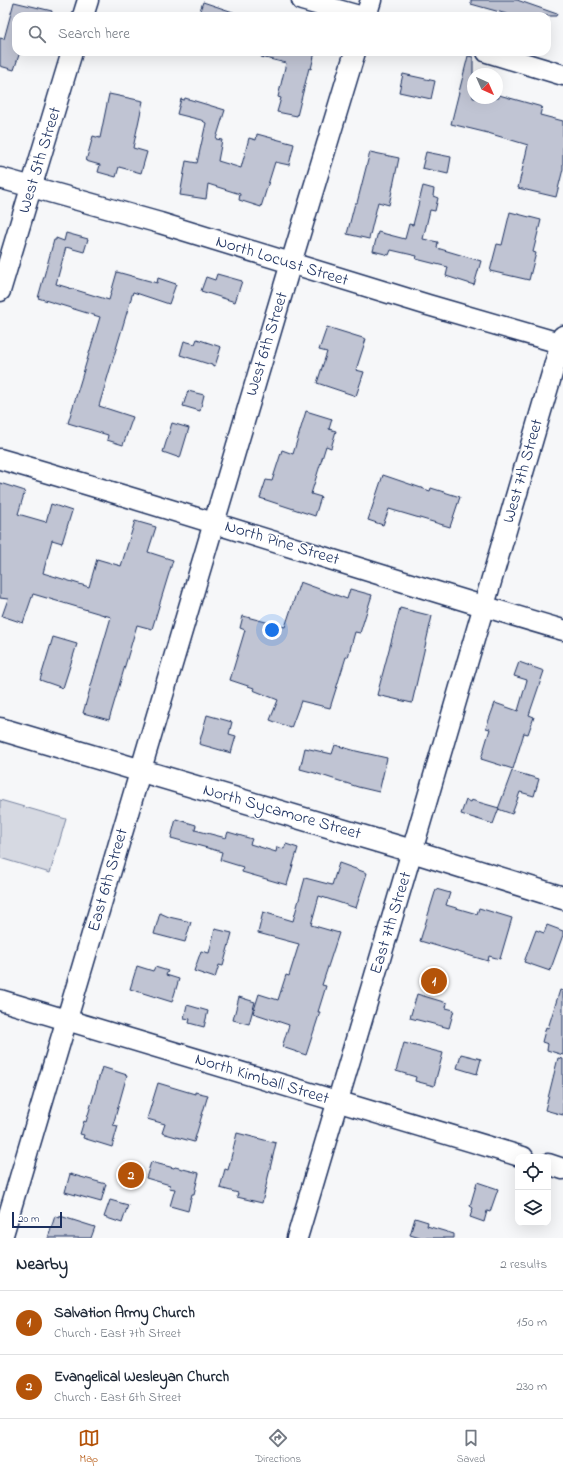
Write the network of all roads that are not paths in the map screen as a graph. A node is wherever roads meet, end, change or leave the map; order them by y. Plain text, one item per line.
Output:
1 (88, 0) edge
2 (302, 0) edge
3 (371, 0) edge
4 (84, 12) edge
5 (345, 12) edge
6 (367, 12) edge
7 (71, 56) edge
8 (354, 56) edge
9 (500, 56) edge
10 (563, 75) edge
11 (0, 178) edge
12 (32, 186) junction
13 (291, 263) junction
14 (0, 291) edge
15 (562, 341) edge
16 (0, 459) edge
17 (214, 522) junction
18 (484, 607) junction
19 (563, 630) edge
20 (0, 729) edge
21 (140, 770) junction
22 (412, 851) junction
23 (563, 898) edge
24 (0, 1000) edge
25 (66, 1020) junction
26 (337, 1101) junction
27 (515, 1155) edge
28 (551, 1165) edge
29 (563, 1169) edge
30 (2, 1238) edge
31 (296, 1238) edge

1 - 4 street
2 - 5 street
3 - 6 street
7 - 12 street, West 5th Street
8 - 13 street, West 6th Street
9 - 10 street
11 - 12 street, North Locust Street
12 - 13 street, North Locust Street
12 - 14 street, West 5th Street
13 - 15 street, North Locust Street
13 - 17 street, West 6th Street
15 - 18 street, West 7th Street
16 - 17 street, North Pine Street
17 - 18 street, North Pine Street
17 - 21 street, East 6th Street
18 - 19 street, North Pine Street
18 - 22 street, East 7th Street
20 - 21 main road, North Sycamore Street
21 - 22 main road, North Sycamore Street
21 - 25 street, East 6th Street
22 - 23 main road, North Sycamore Street
22 - 26 street, East 7th Street
24 - 25 street, North Kimball Street
25 - 26 street, North Kimball Street
25 - 30 street, East 6th Street
26 - 27 street, North Kimball Street
26 - 31 street, East 7th Street
28 - 29 street

